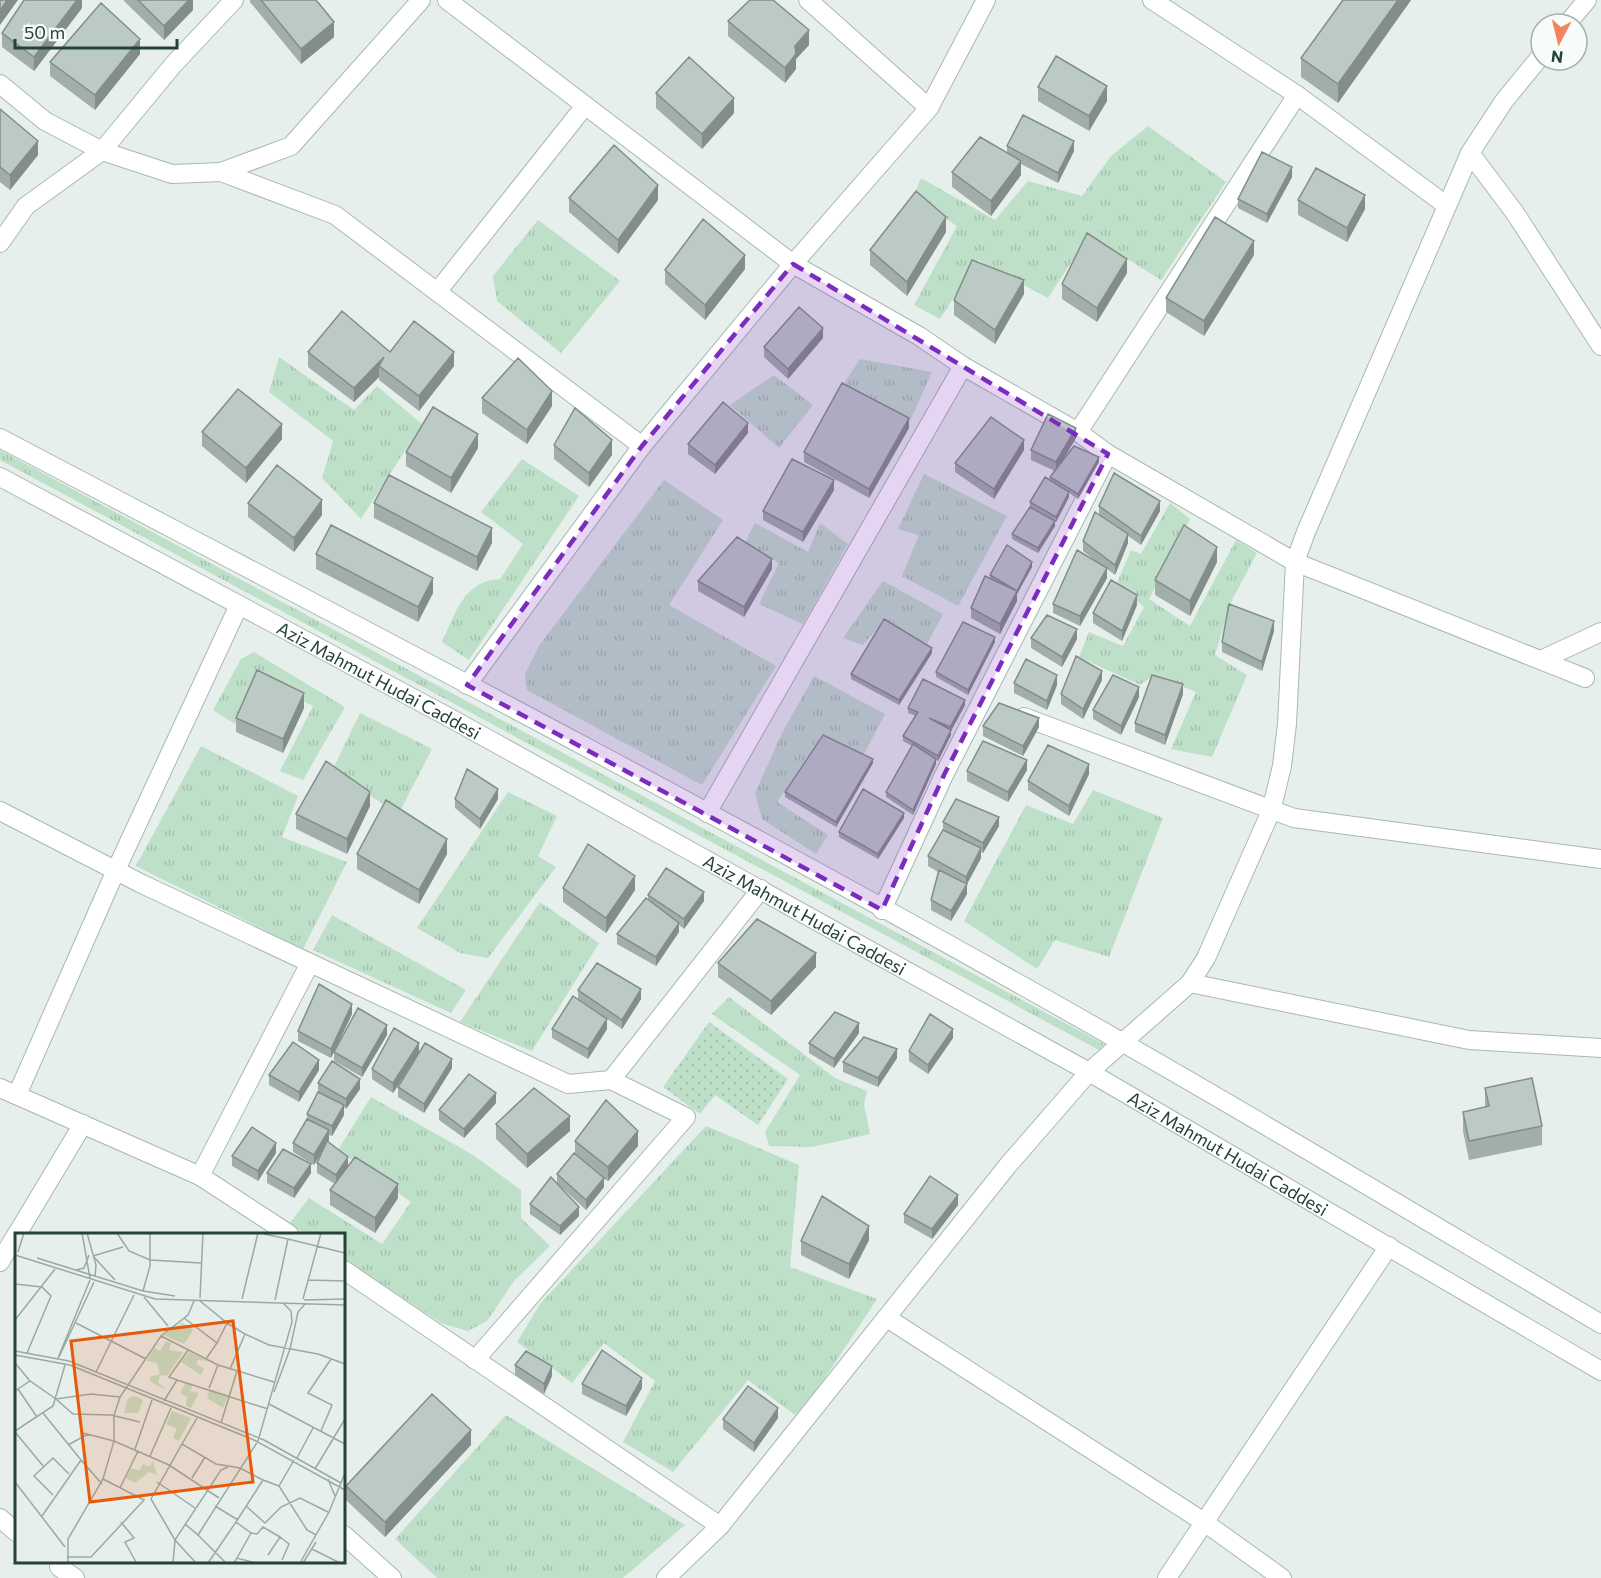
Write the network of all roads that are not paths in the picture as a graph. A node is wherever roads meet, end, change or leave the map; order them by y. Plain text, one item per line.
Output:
1 (234, 0) edge
2 (421, 0) edge
3 (447, 0) edge
4 (808, 0) edge
5 (986, 0) edge
6 (1152, 0) edge
7 (1587, 0) edge
8 (1577, 12) edge
9 (1529, 71) edge
10 (0, 84) edge
11 (1297, 95) junction
12 (584, 107) junction
13 (929, 108) junction
14 (102, 151) junction
15 (1470, 153) junction
16 (221, 172) junction
17 (1446, 205) junction
18 (0, 243) edge
19 (793, 264) junction
20 (437, 292) junction
21 (1601, 346) edge
22 (963, 366) junction
23 (1078, 432) junction
24 (0, 438) edge
25 (642, 446) junction
26 (1107, 454) junction
27 (0, 477) edge
28 (1296, 561) junction
29 (239, 605) junction
30 (1601, 632) edge
31 (1541, 660) junction
32 (1585, 678) dead end
33 (467, 685) junction
34 (1024, 717) edge
35 (0, 811) edge
36 (1271, 811) junction
37 (707, 813) junction
38 (1601, 859) edge
39 (116, 870) junction
40 (761, 889) junction
41 (882, 910) junction
42 (310, 963) junction
43 (1191, 983) junction
44 (1123, 1042) junction
45 (1601, 1048) edge
46 (1089, 1072) junction
47 (611, 1080) junction
48 (8, 1092) edge
49 (83, 1124) junction
50 (200, 1176) junction
51 (18, 1233) edge
52 (287, 1233) edge
53 (15, 1238) edge
54 (1389, 1246) junction
55 (0, 1262) edge
56 (345, 1271) edge
57 (887, 1318) junction
58 (1601, 1324) edge
59 (475, 1360) junction
60 (1601, 1371) edge
61 (0, 1518) edge
62 (1204, 1522) junction
63 (720, 1526) junction
64 (15, 1531) edge
65 (345, 1536) edge
66 (58, 1563) edge
67 (75, 1578) edge
68 (392, 1578) edge
69 (666, 1578) edge
70 (1167, 1578) edge
71 (1282, 1578) edge

1 - 14 street
2 - 16 street
3 - 12 street
4 - 13 street
5 - 13 street
6 - 11 street
7 - 8 street
9 - 15 street
10 - 14 street
11 - 17 street
11 - 23 street
12 - 19 street
12 - 20 street
13 - 19 street
14 - 16 street
14 - 18 street
15 - 17 street
15 - 21 street
16 - 20 street
17 - 28 street
19 - 22 street
19 - 25 street
20 - 25 street
22 - 23 street
22 - 37 street
23 - 26 street
24 - 33 street, Aziz Mahmut Hudai Caddesi
25 - 33 street
26 - 28 street
26 - 41 street
27 - 29 street, Aziz Mahmut Hudai Caddesi
28 - 31 street
28 - 36 street
29 - 39 street
29 - 40 street, Aziz Mahmut Hudai Caddesi
30 - 31 street
31 - 32 street
33 - 37 street, Aziz Mahmut Hudai Caddesi
34 - 36 street
35 - 39 street
36 - 38 street
36 - 43 street
37 - 41 street, Aziz Mahmut Hudai Caddesi
39 - 42 street
39 - 48 street
40 - 46 street, Aziz Mahmut Hudai Caddesi
40 - 47 street
41 - 44 street, Aziz Mahmut Hudai Caddesi
42 - 47 street
42 - 50 street
43 - 44 street
43 - 45 street
44 - 46 street
44 - 58 street, Aziz Mahmut Hudai Caddesi
46 - 54 street, Aziz Mahmut Hudai Caddesi
46 - 57 street
47 - 59 street
48 - 49 street
49 - 50 street
49 - 51 street
50 - 52 street
53 - 55 street
54 - 60 street, Aziz Mahmut Hudai Caddesi
54 - 62 street
56 - 59 street
57 - 62 street
57 - 63 street
59 - 63 street
61 - 64 street
62 - 70 street
62 - 71 street
63 - 69 street
65 - 68 street
66 - 67 street

